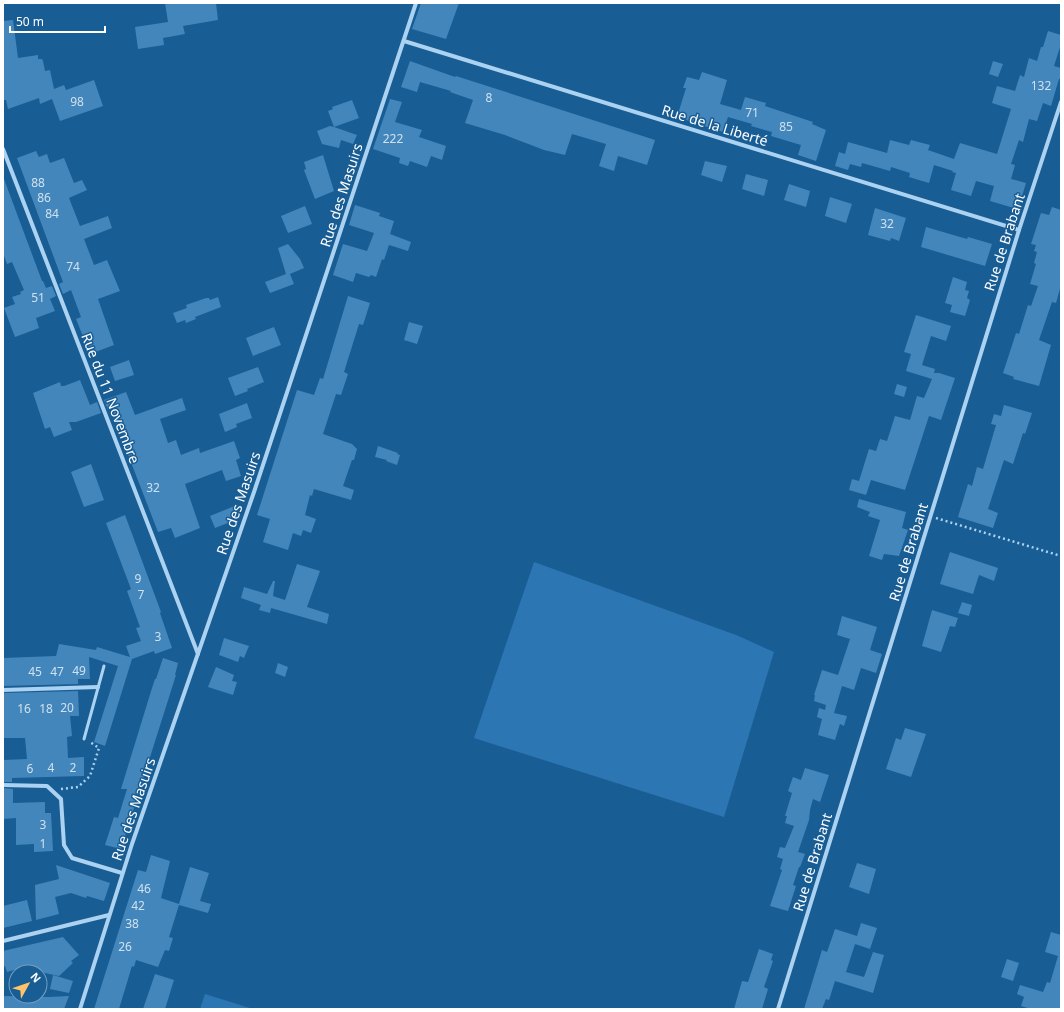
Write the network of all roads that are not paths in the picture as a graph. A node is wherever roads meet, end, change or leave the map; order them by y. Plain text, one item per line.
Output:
1 (416, 3) edge
2 (404, 41) junction
3 (1061, 102) edge
4 (3, 149) edge
5 (1019, 230) junction
6 (198, 654) junction
7 (104, 666) dead end
8 (98, 687) junction
9 (3, 690) edge
10 (84, 739) road end
11 (3, 785) edge
12 (122, 873) junction
13 (110, 915) junction
14 (3, 941) edge
15 (80, 1009) edge
16 (778, 1009) edge

1 - 2 street, Rue des Masuirs
2 - 5 street, Rue de la Liberté
2 - 6 street, Rue des Masuirs
3 - 5 street, Rue de Brabant
4 - 6 street, Rue du 11 Novembre
5 - 16 street, Rue de Brabant
6 - 12 street, Rue des Masuirs
7 - 8 lane
8 - 9 street
8 - 10 lane
11 - 12 street
12 - 13 street, Rue des Masuirs
13 - 14 street
13 - 15 street, Rue des Masuirs

